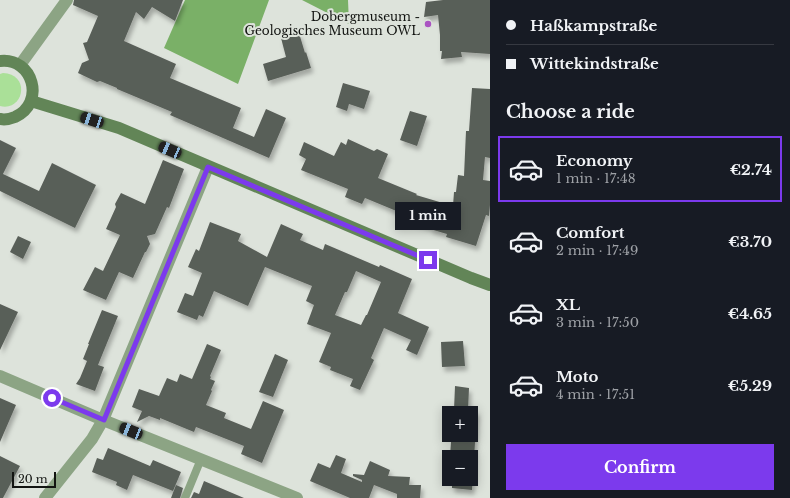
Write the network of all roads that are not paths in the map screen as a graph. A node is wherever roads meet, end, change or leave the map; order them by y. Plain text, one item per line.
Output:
1 (67, 0) edge
2 (0, 61) edge
3 (20, 65) junction
4 (31, 100) junction
5 (0, 119) edge
6 (208, 167) junction
7 (490, 284) edge
8 (0, 376) edge
9 (104, 420) junction
10 (201, 459) junction
11 (45, 498) edge
12 (185, 498) edge
13 (297, 498) edge

1 - 3 street
2 - 3 main road
3 - 4 main road
4 - 5 main road
4 - 6 main road
6 - 7 main road
6 - 9 street
8 - 9 street
9 - 10 street
9 - 11 street
10 - 12 lane
10 - 13 street

